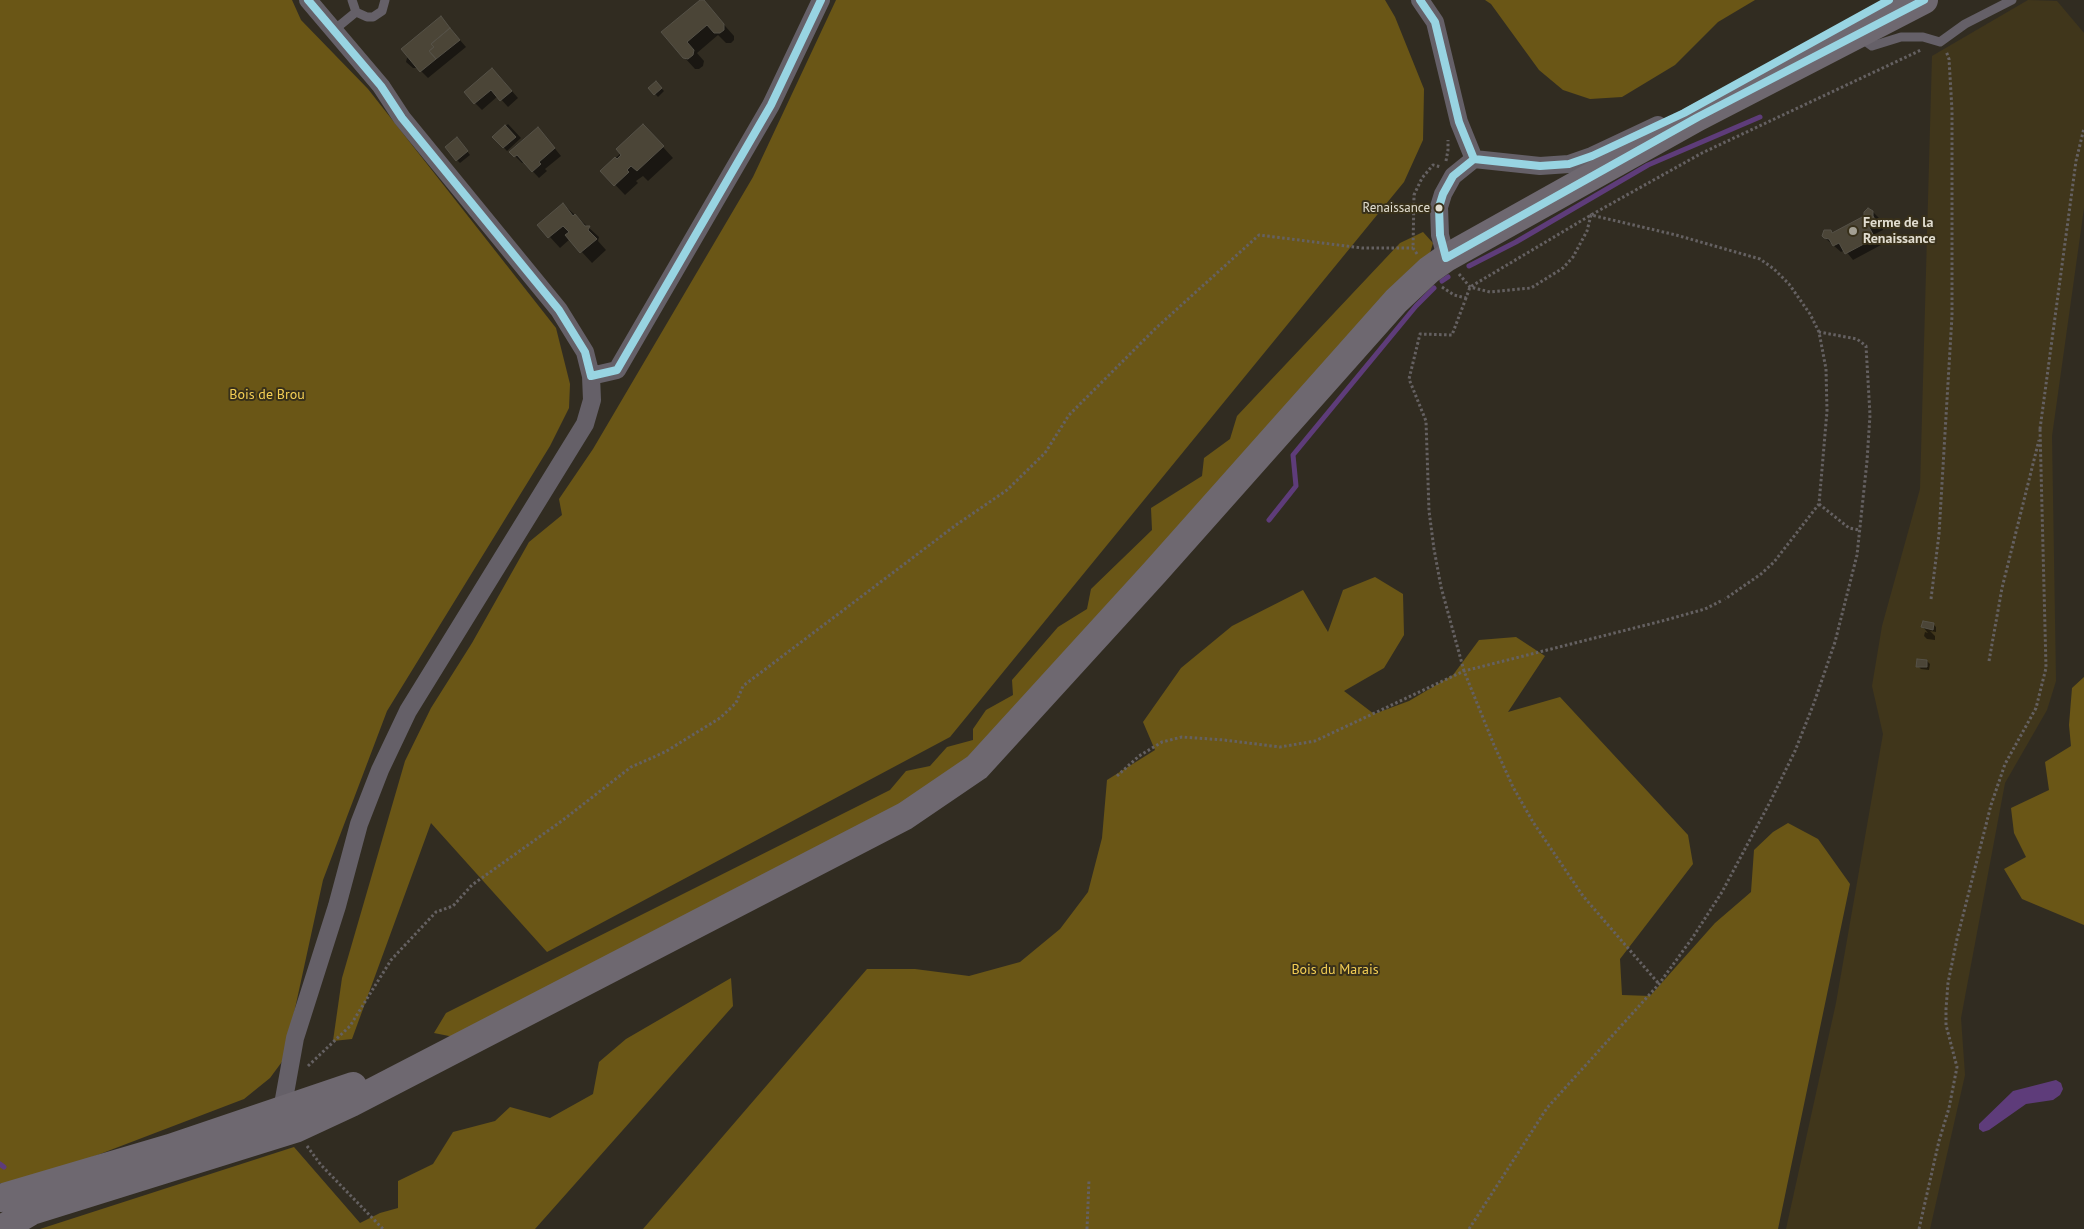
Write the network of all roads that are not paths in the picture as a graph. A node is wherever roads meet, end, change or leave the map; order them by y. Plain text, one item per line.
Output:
1 (308, 0) edge
2 (352, 0) edge
3 (385, 0) edge
4 (821, 0) edge
5 (1420, 0) edge
6 (1889, 0) edge
7 (1924, 0) edge
8 (2012, 0) edge
9 (356, 12) junction
10 (334, 30) junction
11 (1857, 35) junction
12 (1684, 113) junction
13 (1474, 159) junction
14 (1446, 258) junction
15 (591, 376) junction
16 (288, 1108) junction
17 (0, 1198) edge
18 (1, 1229) edge

1 - 10 street
2 - 9 lane
3 - 9 lane
4 - 15 street
5 - 13 street
6 - 12 main road
7 - 11 main road
8 - 11 lane
9 - 10 lane
10 - 15 street
11 - 14 main road
12 - 13 street
12 - 14 main road
13 - 14 street
14 - 16 main road
15 - 16 street
16 - 17 main road
16 - 18 main road

